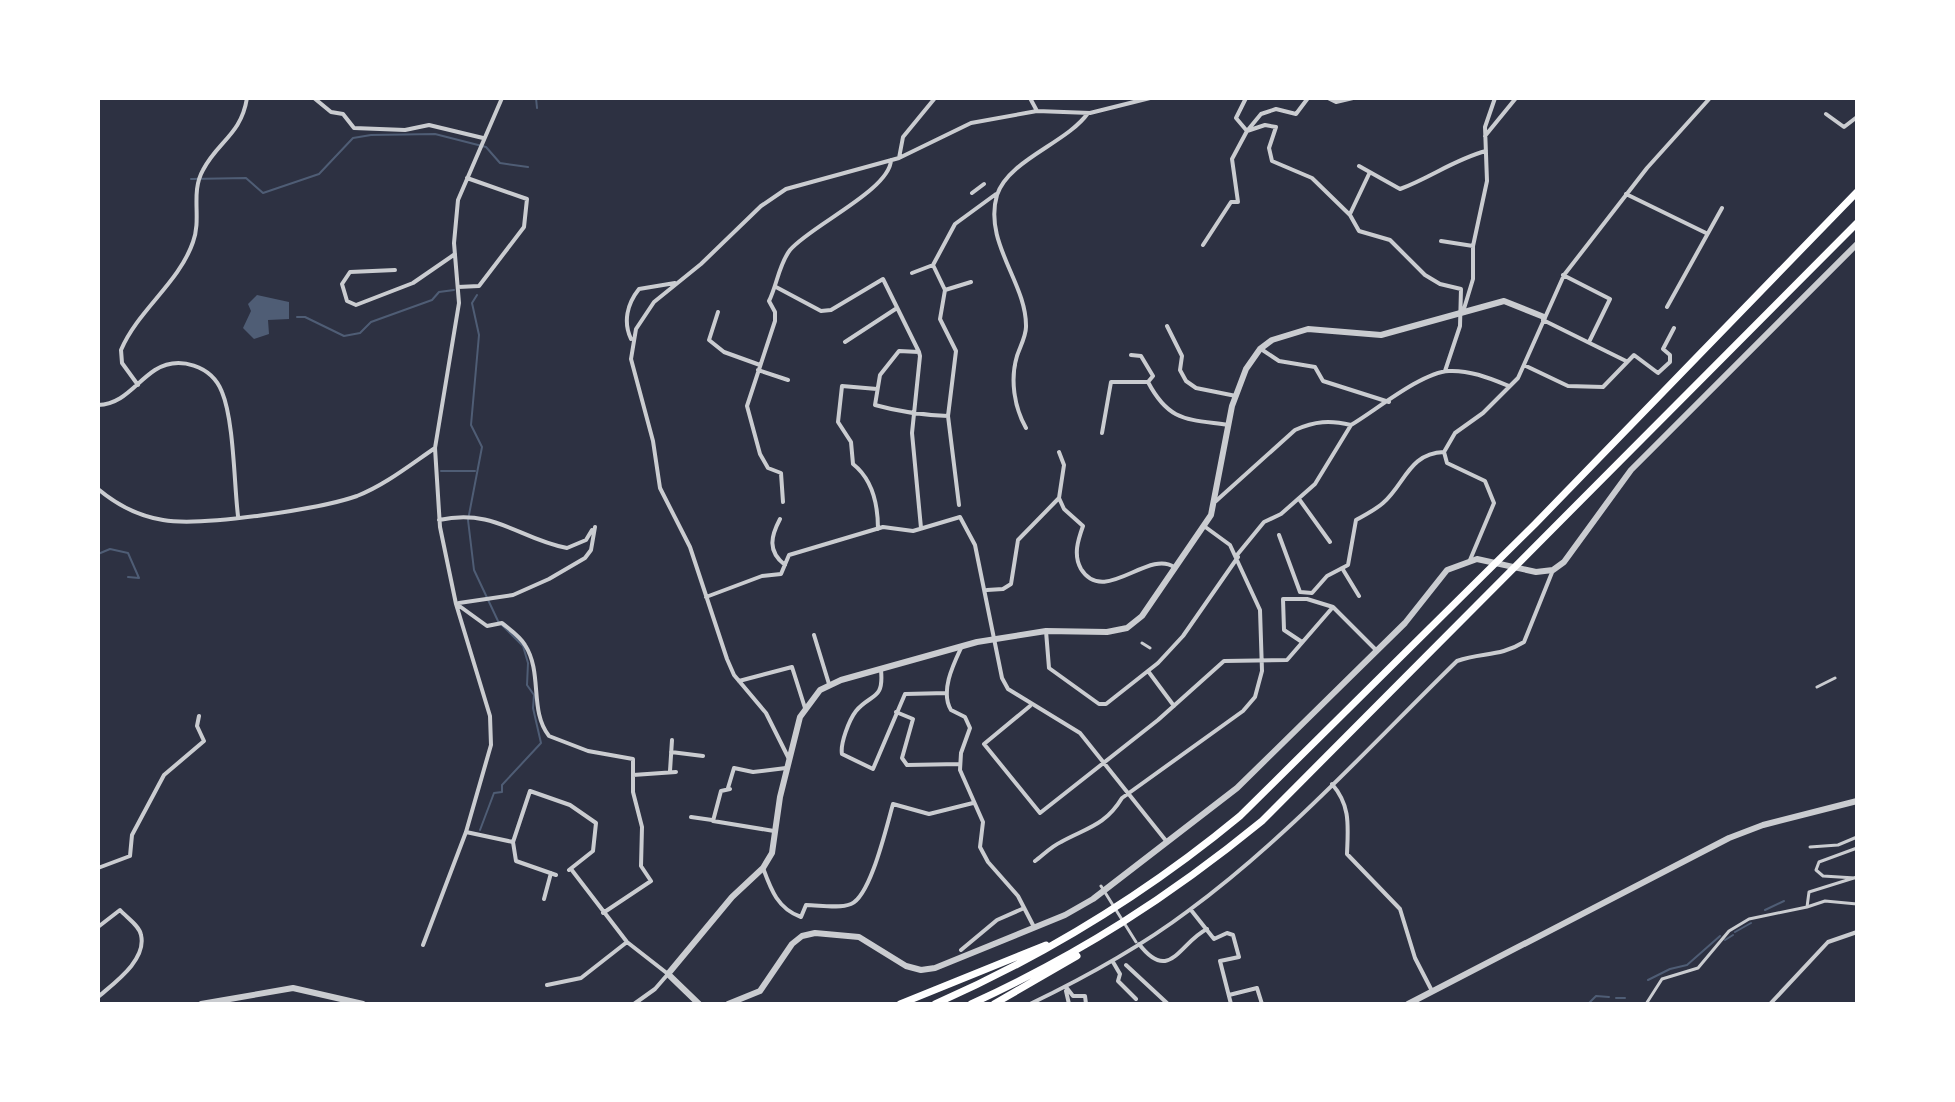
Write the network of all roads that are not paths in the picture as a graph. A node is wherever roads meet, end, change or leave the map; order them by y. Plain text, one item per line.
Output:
1 (247, 98) edge
2 (314, 98) edge
3 (502, 98) edge
4 (935, 98) edge
5 (1030, 98) edge
6 (1150, 98) edge
7 (1246, 98) edge
8 (1308, 98) edge
9 (1328, 98) edge
10 (1353, 98) edge
11 (1495, 98) edge
12 (1516, 98) edge
13 (1698, 98) edge
14 (1710, 98) edge
15 (1705, 104) junction
16 (1037, 111) junction
17 (1088, 112) junction
18 (1826, 114) dead end
19 (1857, 117) edge
20 (1247, 131) junction
21 (1485, 137) junction
22 (483, 138) junction
23 (1486, 151) junction
24 (899, 158) junction
25 (891, 160) junction
26 (1359, 166) dead end
27 (1369, 174) junction
28 (467, 178) junction
29 (984, 184) dead end
30 (979, 188) junction
31 (1857, 192) edge
32 (972, 193) dead end
33 (997, 194) junction
34 (1626, 194) junction
35 (985, 199) junction
36 (1722, 208) dead end
37 (1350, 214) junction
38 (1857, 223) edge
39 (1706, 234) junction
40 (1441, 241) dead end
41 (1857, 244) edge
42 (1203, 245) dead end
43 (1473, 246) junction
44 (455, 254) junction
45 (933, 265) junction
46 (395, 270) dead end
47 (912, 273) dead end
48 (1563, 275) junction
49 (971, 282) dead end
50 (676, 283) junction
51 (458, 287) junction
52 (776, 287) junction
53 (945, 290) junction
54 (1667, 307) dead end
55 (897, 308) junction
56 (718, 312) dead end
57 (1462, 314) junction
58 (1544, 318) junction
59 (1167, 326) dead end
60 (1674, 328) dead end
61 (632, 341) junction
62 (845, 342) dead end
63 (1589, 342) junction
64 (1260, 349) junction
65 (919, 352) junction
66 (1131, 355) dead end
67 (1626, 361) junction
68 (1524, 365) junction
69 (759, 368) junction
70 (1445, 371) junction
71 (788, 380) dead end
72 (1148, 382) junction
73 (138, 385) junction
74 (1509, 386) junction
75 (877, 389) junction
76 (1236, 396) junction
77 (1389, 402) junction
78 (98, 405) edge
79 (914, 415) junction
80 (948, 416) junction
81 (1228, 425) junction
82 (1351, 425) junction
83 (1026, 428) dead end
84 (1102, 433) dead end
85 (435, 448) junction
86 (1059, 452) dead end
87 (1444, 452) junction
88 (98, 489) edge
89 (1059, 498) junction
90 (1298, 499) junction
91 (1216, 501) junction
92 (783, 502) dead end
93 (959, 505) dead end
94 (238, 516) junction
95 (780, 519) dead end
96 (439, 520) junction
97 (1204, 526) junction
98 (878, 529) junction
99 (921, 530) junction
100 (1279, 535) dead end
101 (1330, 542) dead end
102 (1237, 556) junction
103 (1474, 559) junction
104 (785, 565) junction
105 (1174, 567) junction
106 (1342, 568) junction
107 (1549, 571) junction
108 (987, 590) junction
109 (1300, 592) junction
110 (1359, 596) dead end
111 (706, 597) junction
112 (1303, 599) junction
113 (456, 604) junction
114 (1333, 607) junction
115 (1046, 631) junction
116 (814, 635) dead end
117 (995, 638) junction
118 (1302, 642) junction
119 (1142, 643) dead end
120 (962, 646) junction
121 (1150, 648) dead end
122 (1377, 651) junction
123 (1262, 660) junction
124 (881, 670) junction
125 (1148, 671) junction
126 (1835, 678) dead end
127 (739, 681) junction
128 (829, 684) junction
129 (1817, 687) dead end
130 (947, 693) junction
131 (1031, 705) junction
132 (1174, 706) junction
133 (805, 708) junction
134 (896, 712) junction
135 (199, 716) dead end
136 (672, 740) dead end
137 (671, 752) junction
138 (703, 756) dead end
139 (789, 759) junction
140 (1104, 761) junction
141 (960, 764) junction
142 (787, 768) junction
143 (633, 775) junction
144 (1332, 784) junction
145 (1128, 793) junction
146 (1857, 801) edge
147 (973, 803) junction
148 (691, 817) dead end
149 (713, 821) junction
150 (466, 832) junction
151 (775, 832) junction
152 (1857, 837) edge
153 (513, 842) junction
154 (1168, 843) junction
155 (1810, 847) dead end
156 (1857, 848) edge
157 (1035, 861) dead end
158 (98, 868) edge
159 (763, 868) junction
160 (1857, 877) edge
161 (1101, 886) dead end
162 (544, 899) dead end
163 (1857, 904) edge
164 (1807, 907) junction
165 (1022, 909) junction
166 (1191, 910) junction
167 (603, 913) junction
168 (98, 927) edge
169 (1034, 927) junction
170 (1207, 929) junction
171 (1115, 930) junction
172 (1857, 932) edge
173 (1073, 934) junction
174 (627, 942) junction
175 (1138, 943) junction
176 (423, 945) dead end
177 (954, 961) junction
178 (1120, 962) junction
179 (668, 974) junction
180 (547, 985) dead end
181 (1066, 987) junction
182 (1432, 991) junction
183 (1229, 995) junction
184 (98, 997) edge
185 (1136, 999) dead end
186 (201, 1004) edge
187 (363, 1004) edge
188 (634, 1004) edge
189 (699, 1004) edge
190 (728, 1004) edge
191 (900, 1004) edge
192 (935, 1004) edge
193 (971, 1004) edge
194 (994, 1004) edge
195 (1030, 1004) edge
196 (1069, 1004) edge
197 (1086, 1004) edge
198 (1168, 1004) edge
199 (1231, 1004) edge
200 (1262, 1004) edge
201 (1408, 1004) edge
202 (1606, 1004) edge
203 (1613, 1004) edge
204 (1646, 1004) edge
205 (1770, 1004) edge

1 - 73 street
2 - 22 street
3 - 22 street
4 - 24 street
5 - 16 street
6 - 17 street
7 - 20 street
8 - 20 street
9 - 10 street
11 - 21 street
12 - 21 street
13 - 15 street
14 - 15 street
15 - 34 street
16 - 17 street
16 - 24 street
17 - 33 street
18 - 19 street
20 - 37 street
20 - 42 street
21 - 23 street
22 - 28 street
23 - 27 street
23 - 43 street
24 - 25 street
25 - 50 street
25 - 52 street
26 - 27 street
27 - 37 street
28 - 44 street
28 - 51 street
29 - 30 street
30 - 32 street
30 - 35 street
31 - 173 highway
33 - 35 street
33 - 83 street
34 - 39 street
34 - 48 street
35 - 45 street
36 - 39 street
37 - 57 street
38 - 171 highway
39 - 54 street
40 - 43 street
41 - 107 street
43 - 57 street
44 - 46 street
44 - 51 street
45 - 47 street
45 - 53 street
48 - 58 street
48 - 63 street
49 - 53 street
50 - 61 street
50 - 61 street
51 - 85 street
52 - 55 street
52 - 69 street
53 - 80 street
55 - 62 street
55 - 65 street
56 - 69 street
57 - 58 street
57 - 64 street
57 - 70 street
58 - 63 street
58 - 68 street
59 - 76 street
60 - 67 street
61 - 111 street
63 - 67 street
64 - 76 street
64 - 77 street
65 - 75 street
65 - 79 street
66 - 72 street
67 - 68 street
68 - 74 street
69 - 71 street
69 - 92 street
70 - 74 street
70 - 77 street
72 - 81 street
72 - 84 street
73 - 78 street
73 - 94 street
74 - 87 street
75 - 79 street
75 - 98 street
76 - 81 street
77 - 82 street
79 - 80 street
79 - 99 street
80 - 93 street
81 - 91 street
82 - 90 street
82 - 91 street
85 - 94 street
85 - 96 street
86 - 89 street
87 - 103 street
87 - 106 street
88 - 94 street
89 - 105 street
89 - 108 street
90 - 101 street
90 - 102 street
91 - 97 street
95 - 104 street
96 - 113 street
96 - 113 street
97 - 102 street
97 - 105 street
98 - 99 street
98 - 104 street
99 - 108 street
100 - 109 street
102 - 123 street
102 - 125 street
103 - 107 street
103 - 122 street
104 - 111 street
105 - 115 street
106 - 109 street
106 - 110 street
107 - 144 street
108 - 117 street
109 - 112 street
111 - 127 street
112 - 114 street
112 - 118 street
113 - 143 street
113 - 150 street
114 - 118 street
114 - 122 street
115 - 117 street
115 - 125 street
116 - 128 street
117 - 120 street
117 - 131 street
118 - 123 street
119 - 121 street
120 - 124 street
120 - 130 street
122 - 154 street
123 - 132 street
123 - 145 street
124 - 128 street
124 - 134 street
125 - 132 street
126 - 129 street
127 - 133 street
127 - 139 street
128 - 133 street
130 - 134 street
130 - 141 street
131 - 140 street
131 - 140 street
132 - 140 street
133 - 139 street
134 - 141 street
135 - 158 street
136 - 137 street
137 - 138 street
137 - 143 street
139 - 142 street
140 - 145 street
141 - 147 street
142 - 149 street
142 - 151 street
143 - 167 street
144 - 166 street
144 - 182 street
145 - 154 street
145 - 157 street
146 - 182 street
147 - 159 street
147 - 165 street
148 - 149 street
149 - 151 street
150 - 153 street
150 - 176 street
151 - 159 street
152 - 155 street
153 - 162 street
153 - 167 street
154 - 169 street
156 - 160 street
159 - 179 street
160 - 164 street
161 - 175 street
163 - 164 street
164 - 204 street
165 - 169 street
165 - 177 street
166 - 170 street
166 - 175 street
167 - 174 street
168 - 184 street
169 - 177 street
170 - 175 street
170 - 183 street
171 - 193 highway
171 - 194 highway
172 - 205 street
173 - 191 highway
173 - 192 highway
174 - 179 street
174 - 180 street
175 - 178 street
177 - 190 street
178 - 181 street
178 - 185 street
178 - 198 street
179 - 188 street
179 - 189 street
181 - 195 street
181 - 196 street
181 - 197 street
182 - 201 street
183 - 199 street
183 - 200 street
186 - 187 street
202 - 203 street

